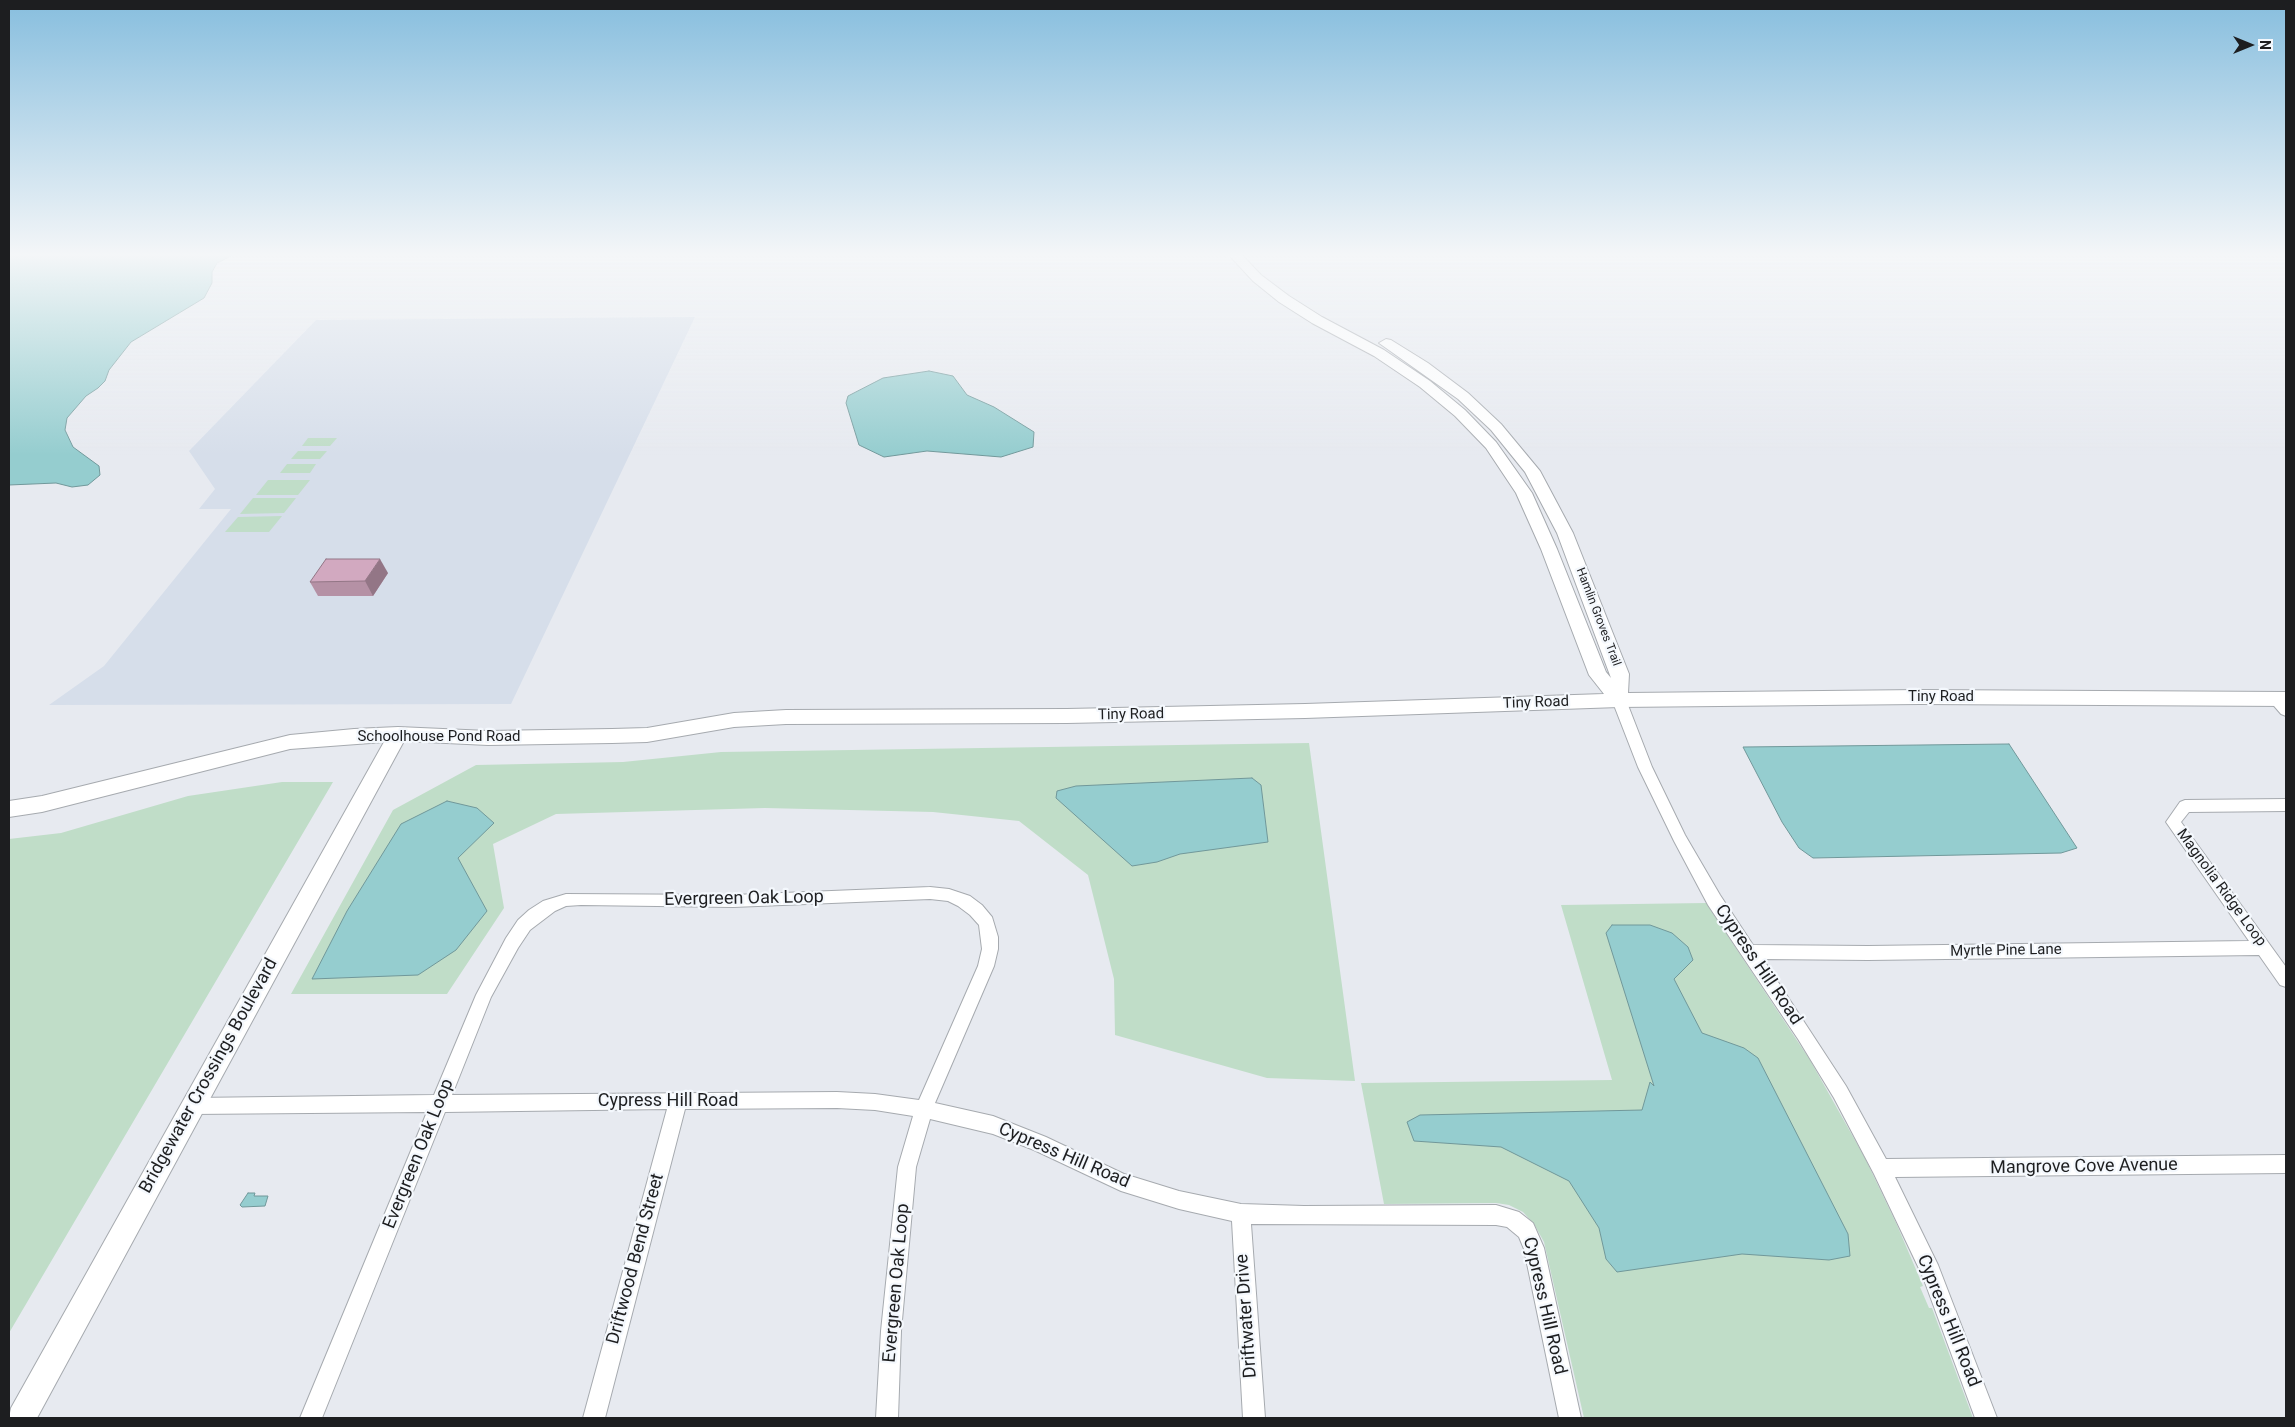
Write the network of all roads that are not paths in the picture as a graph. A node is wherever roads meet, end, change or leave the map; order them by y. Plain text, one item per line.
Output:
1 (1320, 322) edge
2 (1343, 322) edge
3 (1619, 700) junction
4 (2283, 703) edge
5 (786, 717) joint
6 (398, 734) junction
7 (2286, 805) edge
8 (9, 809) edge
9 (2264, 948) junction
10 (1748, 952) junction
11 (2286, 980) edge
12 (678, 1101) junction
13 (439, 1104) junction
14 (192, 1106) junction
15 (924, 1109) junction
16 (2286, 1164) edge
17 (1881, 1168) junction
18 (1241, 1214) junction
19 (21, 1418) edge
20 (312, 1418) edge
21 (594, 1418) edge
22 (887, 1418) edge
23 (1254, 1418) edge
24 (1570, 1418) edge
25 (1986, 1418) edge

1 - 3 street, Hamlin Groves Trail
2 - 3 street, Hamlin Groves Trail
3 - 4 street, Tiny Road
3 - 5 street, Tiny Road
3 - 10 street, Cypress Hill Road
5 - 6 street, Schoolhouse Pond Road
6 - 8 street, Schoolhouse Pond Road
6 - 14 street, Bridgewater Crossings Boulevard
7 - 9 street, Magnolia Ridge Loop
9 - 10 street, Myrtle Pine Lane
9 - 11 street, Magnolia Ridge Loop
10 - 17 street, Cypress Hill Road
12 - 13 street, Cypress Hill Road
12 - 15 street, Cypress Hill Road
12 - 21 street, Driftwood Bend Street
13 - 14 street, Cypress Hill Road
13 - 15 street, Evergreen Oak Loop
13 - 20 street, Evergreen Oak Loop
14 - 19 street, Bridgewater Crossings Boulevard
15 - 18 street, Cypress Hill Road
15 - 22 street, Evergreen Oak Loop
16 - 17 street, Mangrove Cove Avenue
17 - 25 street, Cypress Hill Road
18 - 23 street, Driftwater Drive
18 - 24 street, Cypress Hill Road

